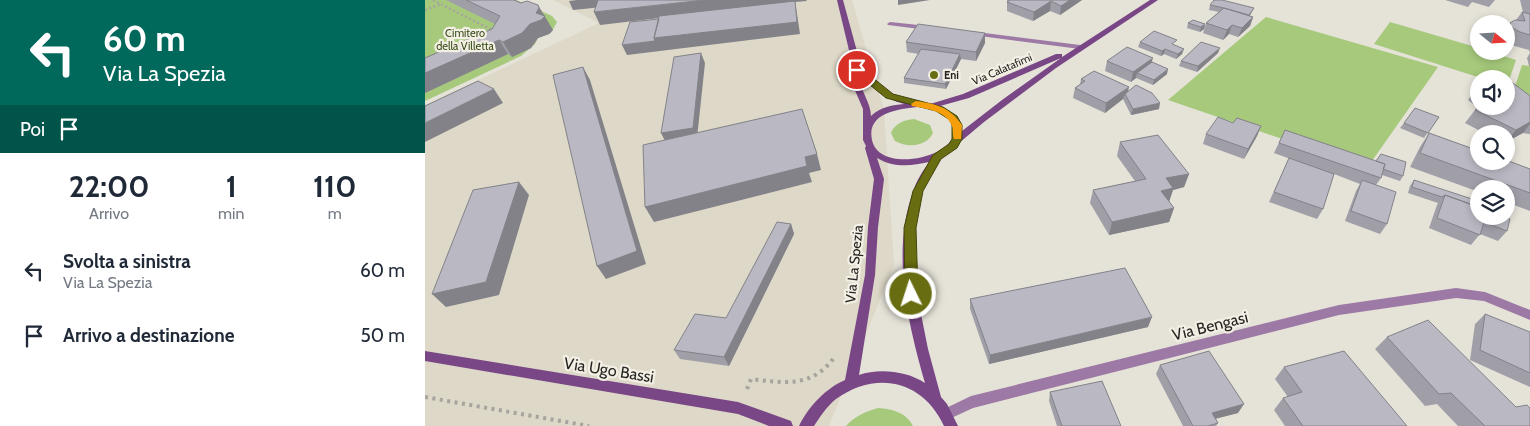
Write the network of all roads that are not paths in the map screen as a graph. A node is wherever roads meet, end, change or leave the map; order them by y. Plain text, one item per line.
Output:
1 (840, 0) edge
2 (1155, 0) edge
3 (890, 24) dead end
4 (937, 29) edge
5 (965, 32) edge
6 (1080, 47) junction
7 (857, 67) junction
8 (927, 106) junction
9 (866, 129) junction
10 (957, 139) junction
11 (869, 147) junction
12 (937, 157) junction
13 (1530, 315) edge
14 (425, 356) edge
15 (851, 384) junction
16 (935, 397) junction
17 (949, 420) edge
18 (786, 426) edge
19 (806, 426) edge

1 - 7 main road, Via La Spezia
2 - 6 main road, Via Calatafimi
3 - 4 street
5 - 6 street
6 - 8 main road, Via Calatafimi
6 - 10 main road, Via Calatafimi
7 - 8 main road, Via La Spezia
7 - 9 main road, Via La Spezia
8 - 9 main road
8 - 10 main road, Via La Spezia
9 - 11 main road, Via La Spezia
10 - 12 main road
11 - 12 main road
11 - 15 main road, Via La Spezia
12 - 16 main road
13 - 17 street, Via Bengasi
14 - 18 main road, Via Ugo Bassi
15 - 16 main road
15 - 19 main road
16 - 17 main road

